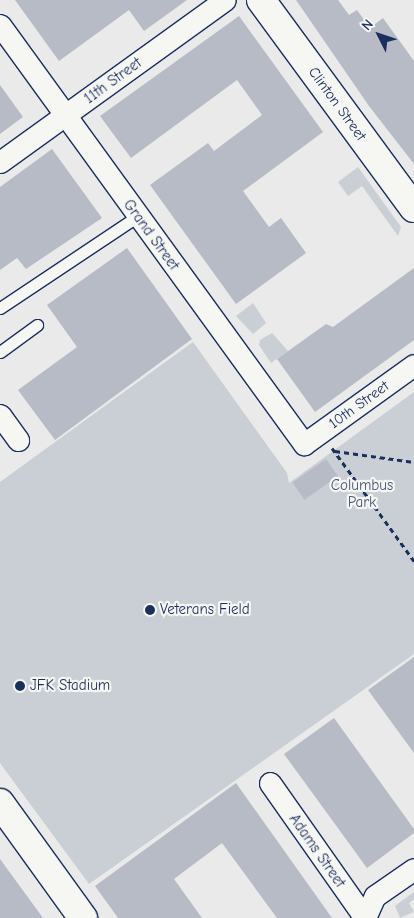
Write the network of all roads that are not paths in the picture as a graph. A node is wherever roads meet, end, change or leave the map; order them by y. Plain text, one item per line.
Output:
1 (225, 0) edge
2 (260, 0) edge
3 (0, 25) edge
4 (66, 116) junction
5 (0, 162) edge
6 (414, 208) edge
7 (138, 216) junction
8 (0, 308) edge
9 (37, 325) dead end
10 (0, 352) edge
11 (414, 365) edge
12 (0, 415) edge
13 (18, 440) dead end
14 (304, 444) joint
15 (270, 783) dead end
16 (0, 803) edge
17 (414, 869) edge
18 (83, 918) edge
19 (365, 918) edge

1 - 4 street, 11th Street
2 - 6 street, Clinton Street
3 - 4 street, Grand Street
4 - 5 street, 11th Street
4 - 7 street, Grand Street
7 - 8 lane
7 - 14 street, Grand Street
9 - 10 lane
11 - 14 street, 10th Street
12 - 13 street
15 - 19 street, Adams Street
16 - 18 street
17 - 19 street

